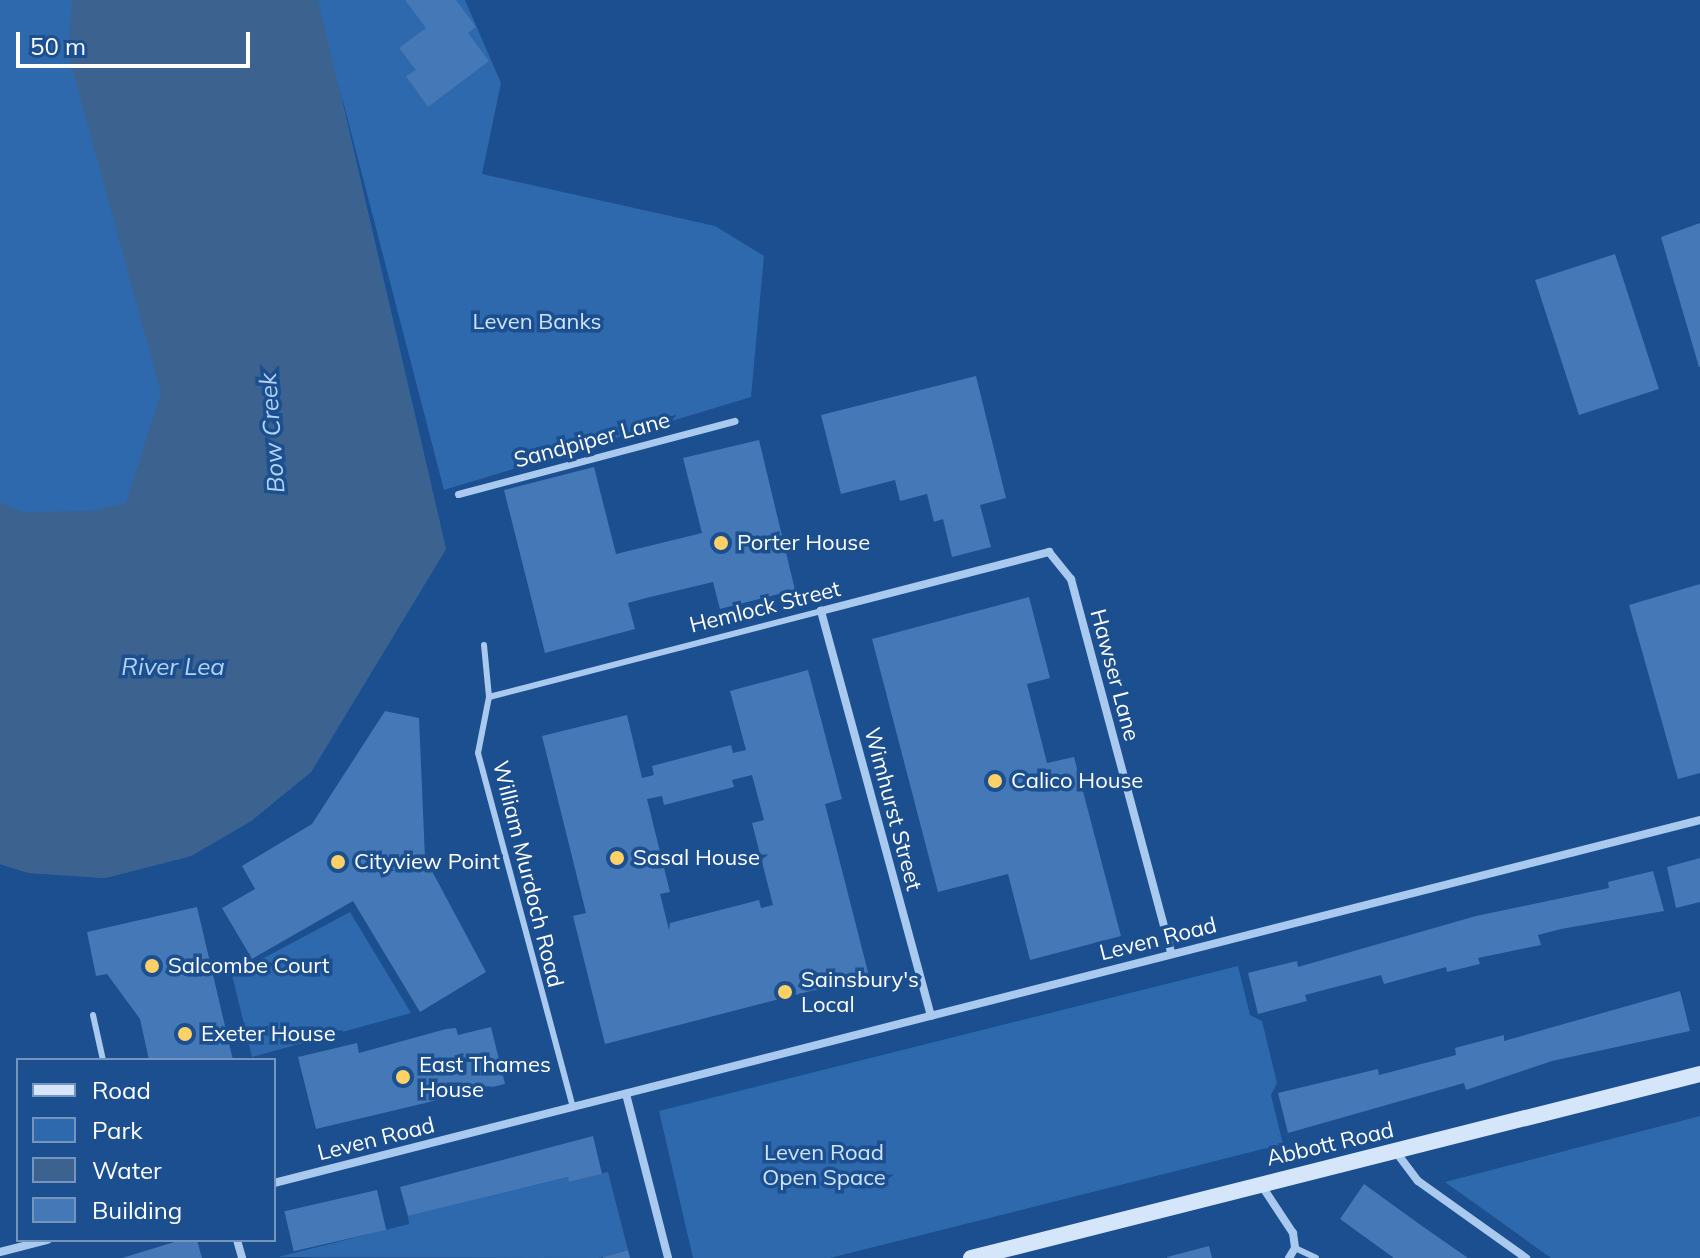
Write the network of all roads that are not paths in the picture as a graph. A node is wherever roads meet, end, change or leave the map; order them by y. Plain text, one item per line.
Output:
1 (735, 421) dead end
2 (458, 494) dead end
3 (1049, 552) joint
4 (821, 611) junction
5 (484, 645) dead end
6 (489, 697) junction
7 (1700, 820) edge
8 (1171, 953) junction
9 (93, 1015) dead end
10 (931, 1016) junction
11 (103, 1058) edge
12 (1700, 1074) edge
13 (626, 1094) junction
14 (573, 1108) junction
15 (1396, 1151) junction
16 (276, 1182) edge
17 (1260, 1183) junction
18 (39, 1242) edge
19 (1295, 1248) junction
20 (0, 1252) edge
21 (668, 1258) edge
22 (971, 1258) edge
23 (1289, 1258) edge
24 (1316, 1258) edge
25 (1526, 1258) edge

1 - 2 street, Sandpiper Lane
3 - 4 street, Hemlock Street
3 - 8 street, Hawser Lane
4 - 6 lane, Hemlock Street
4 - 10 street, Wimhurst Street
5 - 6 lane, William Murdoch Road
6 - 14 lane, William Murdoch Road
7 - 8 street, Leven Road
8 - 10 street, Leven Road
9 - 11 lane
10 - 13 street, Leven Road
12 - 15 main road, Abbott Road
13 - 14 street, Leven Road
13 - 21 street
14 - 16 street, Leven Road
15 - 17 main road, Abbott Road
15 - 25 street
17 - 19 street
17 - 22 main road, Abbott Road
18 - 20 street
19 - 23 street
19 - 24 lane

